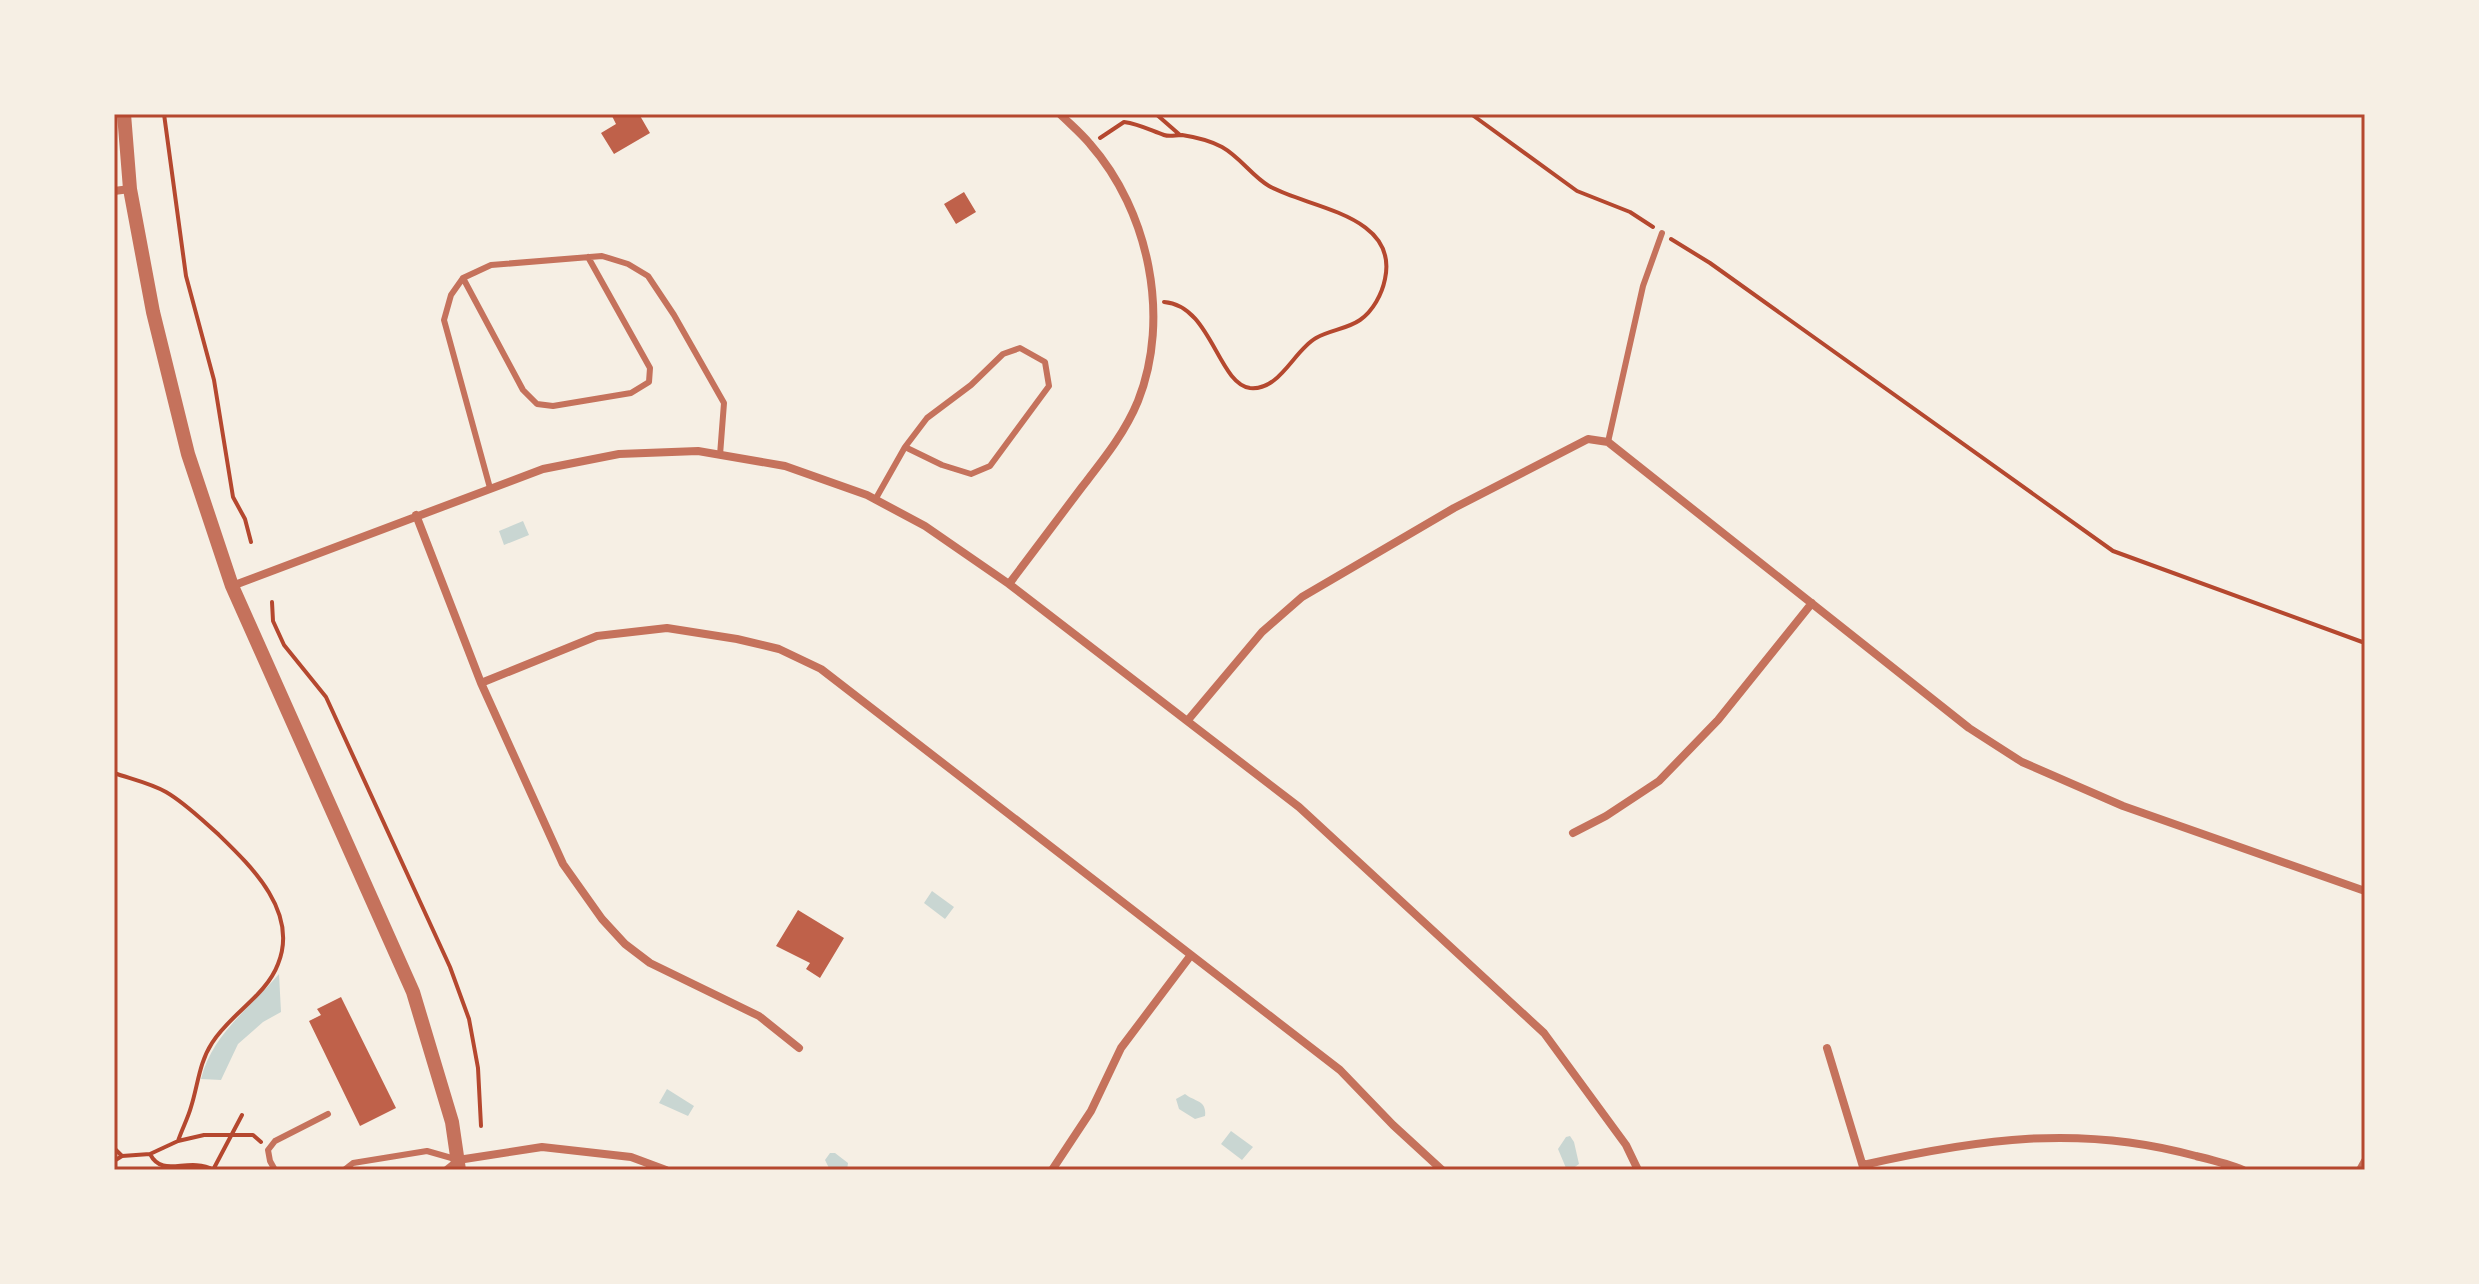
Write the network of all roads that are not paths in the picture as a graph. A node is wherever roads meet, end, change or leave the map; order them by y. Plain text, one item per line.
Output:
1 (124, 114) edge
2 (1060, 114) edge
3 (130, 189) junction
4 (114, 191) edge
5 (1662, 233) road end
6 (588, 257) junction
7 (463, 278) junction
8 (1608, 442) junction
9 (905, 447) junction
10 (720, 455) junction
11 (490, 488) junction
12 (875, 500) junction
13 (416, 515) junction
14 (1009, 584) junction
15 (232, 586) junction
16 (1812, 603) junction
17 (481, 683) junction
18 (1188, 720) junction
19 (1573, 833) dead end
20 (2365, 891) edge
21 (1191, 955) junction
22 (799, 1048) dead end
23 (1827, 1048) dead end
24 (328, 1114) dead end
25 (2365, 1161) edge
26 (458, 1165) edge
27 (1863, 1168) edge
28 (275, 1170) edge
29 (344, 1170) edge
30 (445, 1170) edge
31 (666, 1170) edge
32 (1052, 1170) edge
33 (1442, 1170) edge
34 (1638, 1170) edge
35 (2243, 1170) edge
36 (2360, 1170) edge

1 - 3 street
2 - 14 street
3 - 4 street
3 - 15 street
5 - 8 lane
6 - 7 lane
6 - 7 lane
6 - 10 lane
7 - 11 lane
8 - 16 street
8 - 18 street
9 - 9 lane
9 - 12 lane
10 - 11 street
10 - 12 street
11 - 13 street
12 - 14 street
13 - 15 street
13 - 17 street
14 - 18 street
15 - 26 street
16 - 19 street
16 - 20 street
17 - 21 street
17 - 22 street
18 - 34 street
21 - 32 street
21 - 33 street
23 - 27 street
24 - 28 lane
25 - 36 street
26 - 29 lane
26 - 30 lane
26 - 31 street
27 - 35 street

